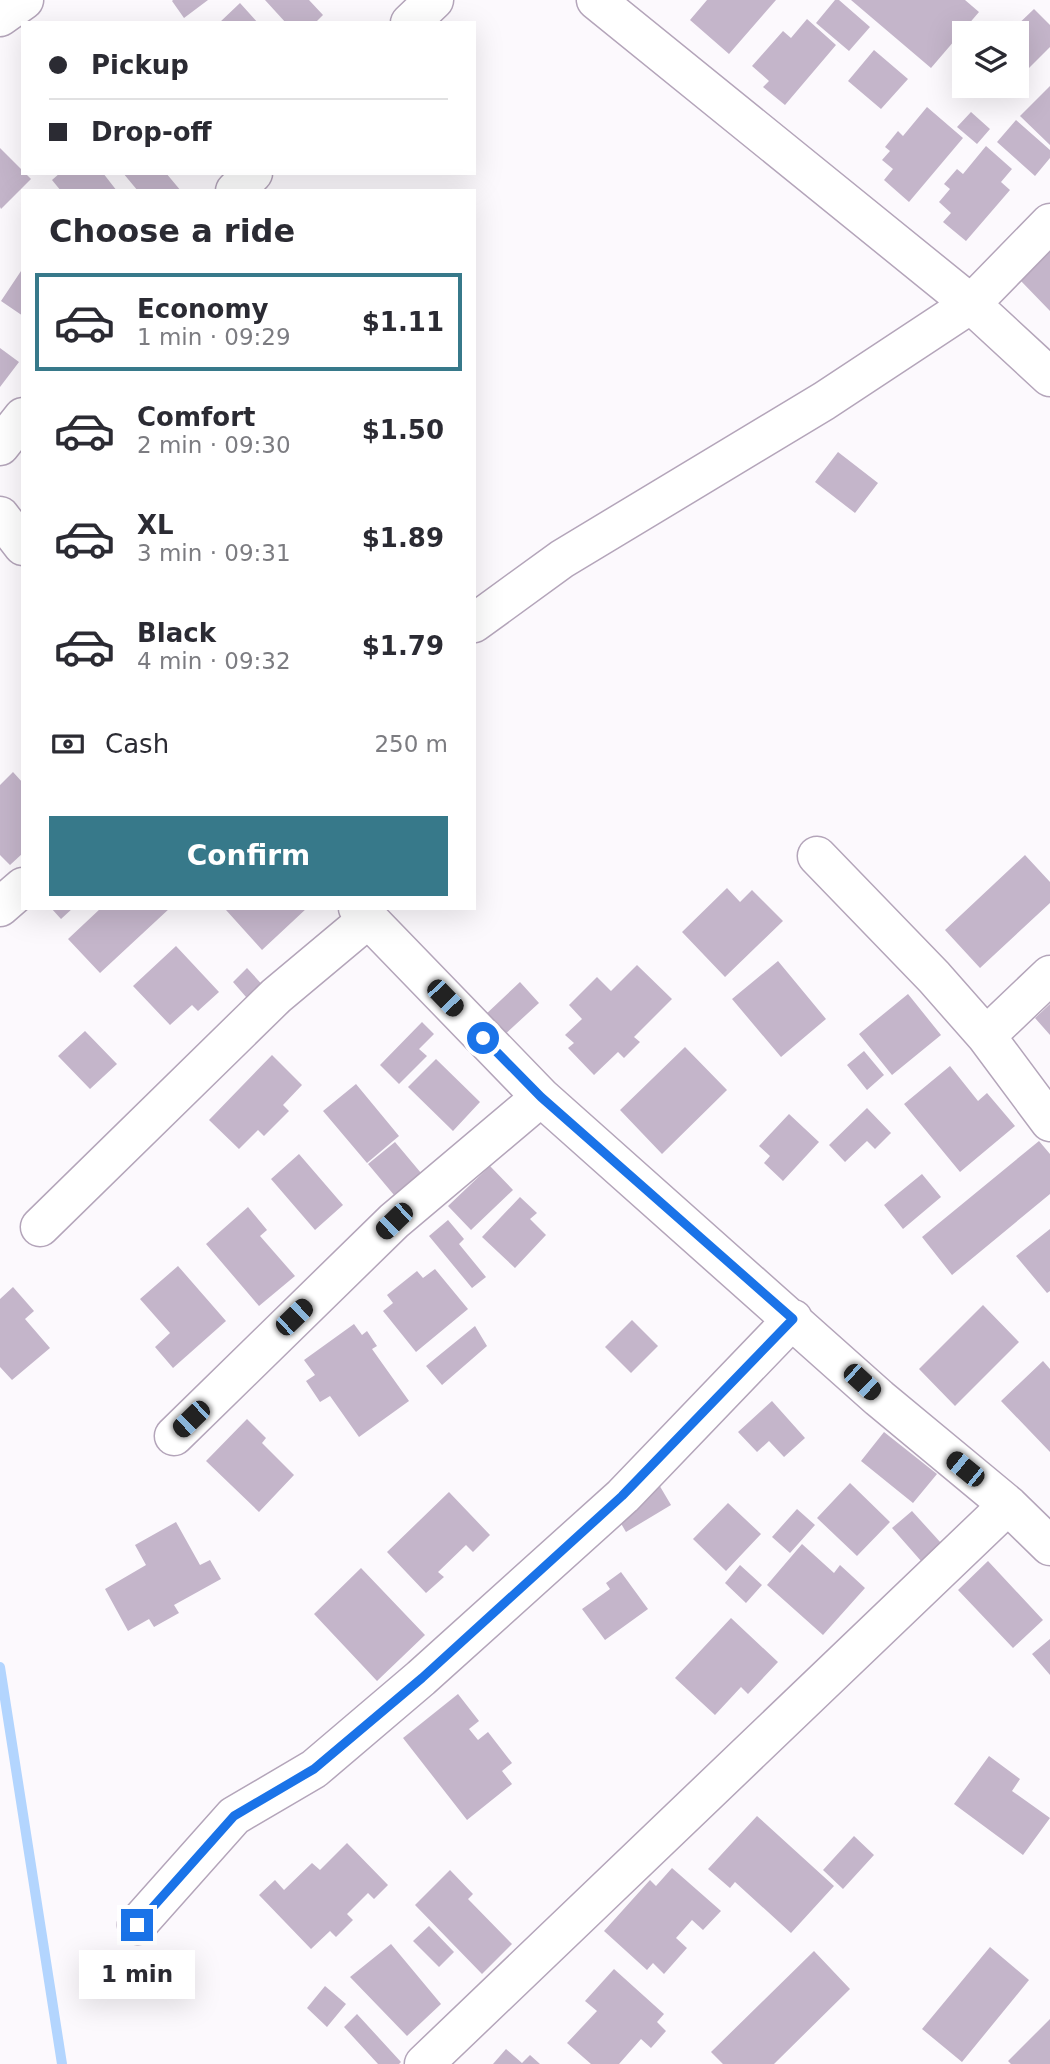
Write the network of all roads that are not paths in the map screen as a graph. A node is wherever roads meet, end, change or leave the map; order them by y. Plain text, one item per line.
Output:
1 (24, 0) edge
2 (434, 0) edge
3 (596, 0) edge
4 (0, 18) edge
5 (412, 21) edge
6 (251, 175) edge
7 (237, 189) edge
8 (1050, 223) edge
9 (971, 304) junction
10 (1050, 377) edge
11 (21, 420) edge
12 (0, 446) edge
13 (0, 516) edge
14 (21, 543) edge
15 (476, 622) edge
16 (817, 856) dead end
17 (21, 889) edge
18 (0, 907) edge
19 (363, 914) edge
20 (1050, 975) edge
21 (986, 1036) junction
22 (541, 1097) junction
23 (1050, 1122) edge
24 (40, 1227) dead end
25 (793, 1319) junction
26 (174, 1436) dead end
27 (1008, 1505) junction
28 (1048, 1540) edge
29 (137, 1925) dead end
30 (424, 2064) edge

1 - 4 street
2 - 5 street
3 - 9 street
6 - 7 street
8 - 9 street
9 - 10 street
9 - 15 street
11 - 12 street
13 - 14 street
16 - 21 street
17 - 18 street
19 - 22 street
19 - 24 street
20 - 21 street
21 - 23 street
22 - 25 street
22 - 26 street
25 - 27 street
25 - 29 street
27 - 28 street
27 - 30 street

